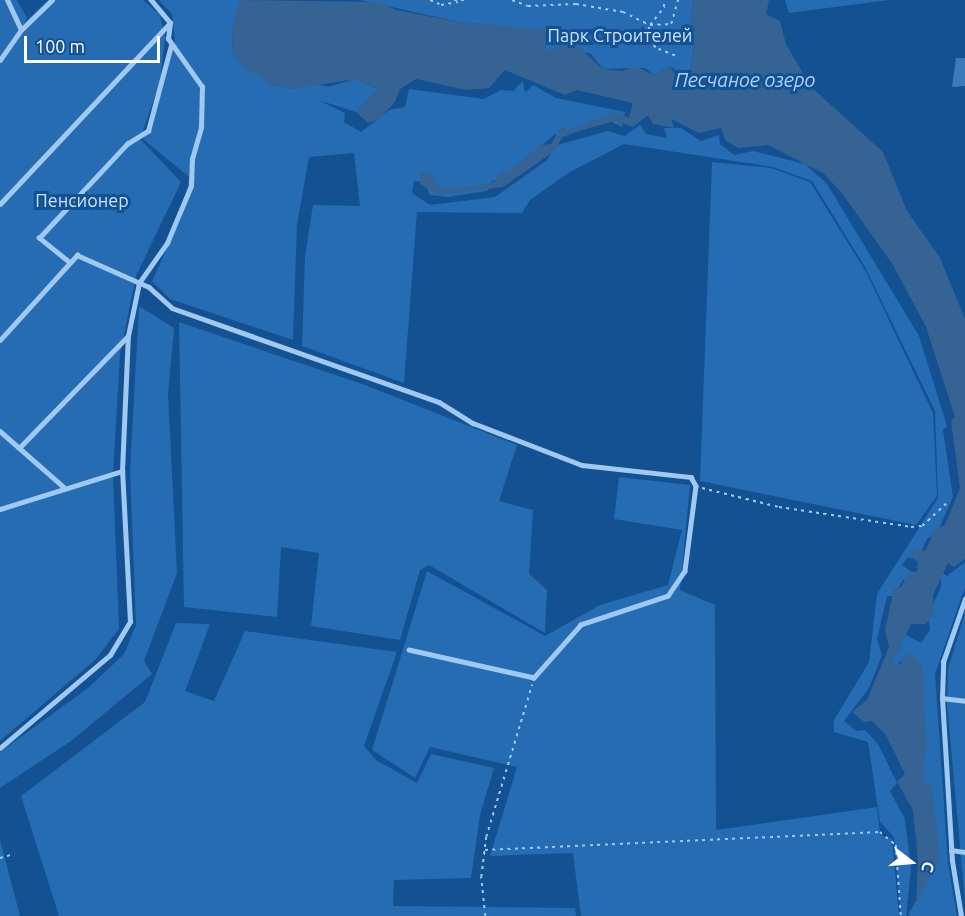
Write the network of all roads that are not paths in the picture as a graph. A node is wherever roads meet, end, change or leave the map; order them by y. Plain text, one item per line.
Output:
1 (7, 0) edge
2 (52, 0) edge
3 (152, 0) edge
4 (170, 23) junction
5 (21, 30) junction
6 (171, 45) junction
7 (0, 60) edge
8 (0, 204) edge
9 (70, 263) junction
10 (139, 283) junction
11 (128, 336) junction
12 (0, 340) edge
13 (0, 431) edge
14 (19, 447) junction
15 (122, 471) junction
16 (64, 487) junction
17 (0, 509) edge
18 (965, 599) edge
19 (408, 650) dead end
20 (942, 698) junction
21 (965, 701) edge
22 (0, 748) edge
23 (951, 850) junction
24 (965, 852) edge
25 (961, 916) edge

1 - 5 lane
2 - 5 lane
3 - 4 lane
4 - 6 lane
4 - 8 lane
5 - 7 lane
6 - 9 lane
6 - 10 lane
9 - 10 lane
9 - 12 lane
10 - 11 lane
10 - 19 lane
11 - 14 lane
11 - 15 lane
13 - 14 lane
14 - 16 lane
15 - 16 lane
15 - 22 lane
16 - 17 lane
18 - 20 lane
20 - 21 lane
20 - 23 lane
23 - 24 lane
23 - 25 lane

